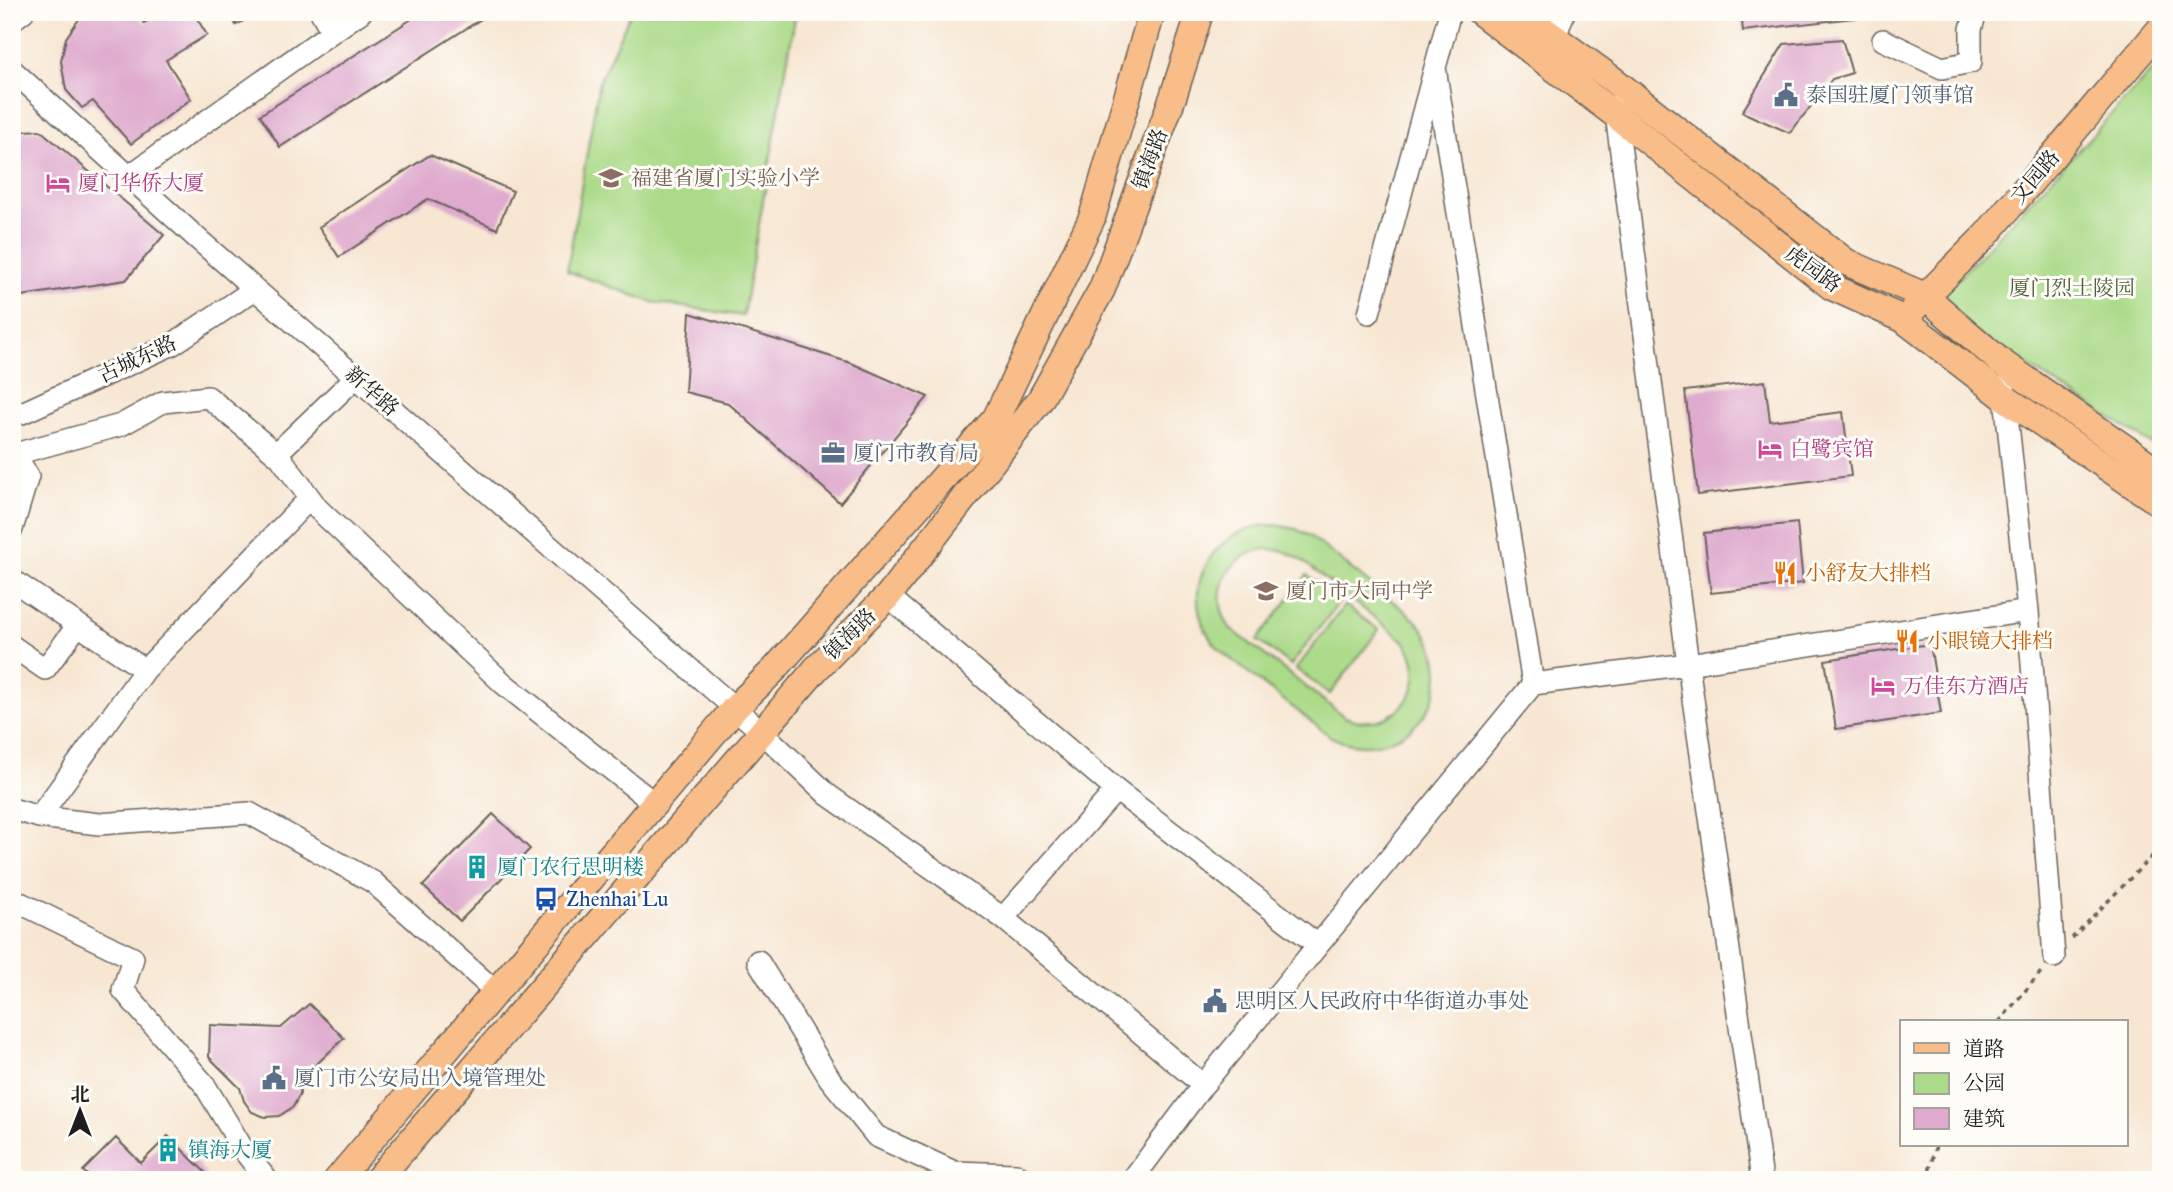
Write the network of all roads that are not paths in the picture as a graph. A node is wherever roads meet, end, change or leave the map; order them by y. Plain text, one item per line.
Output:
1 (23, 12) edge
2 (321, 12) edge
3 (361, 12) edge
4 (1152, 12) edge
5 (1200, 12) edge
6 (1450, 12) edge
7 (1480, 12) edge
8 (1519, 12) edge
9 (1564, 12) edge
10 (1976, 12) edge
11 (12, 20) edge
12 (2161, 28) edge
13 (332, 32) junction
14 (1555, 38) junction
15 (1883, 40) dead end
16 (1435, 68) junction
17 (12, 69) edge
18 (1612, 79) junction
19 (1617, 116) junction
20 (129, 176) junction
21 (255, 289) junction
22 (1925, 296) junction
23 (1369, 313) dead end
24 (1903, 319) junction
25 (2001, 362) junction
26 (356, 377) junction
27 (2005, 398) junction
28 (12, 414) edge
29 (276, 454) junction
30 (14, 456) edge
31 (2161, 472) edge
32 (310, 498) junction
33 (2161, 504) edge
34 (12, 529) edge
35 (12, 580) edge
36 (888, 596) junction
37 (2028, 611) junction
38 (78, 625) junction
39 (12, 646) edge
40 (1688, 664) junction
41 (145, 670) junction
42 (1533, 684) junction
43 (734, 709) junction
44 (762, 732) junction
45 (1116, 790) junction
46 (655, 804) junction
47 (12, 809) edge
48 (39, 817) junction
49 (12, 898) edge
50 (1003, 918) junction
51 (1318, 945) junction
52 (2054, 957) road end
53 (758, 961) dead end
54 (496, 992) junction
55 (1203, 1085) junction
56 (346, 1176) edge
57 (268, 1180) edge
58 (377, 1180) edge
59 (1024, 1180) edge
60 (1132, 1180) edge
61 (1762, 1180) edge

1 - 11 street
2 - 13 street
3 - 13 street
4 - 43 main road, 镇海路
5 - 36 main road, 镇海路
6 - 16 street
7 - 19 main road, 虎园路
8 - 14 main road, 虎园路
9 - 14 street
10 - 15 street
12 - 22 main road, 文园路
13 - 20 street
14 - 18 main road, 虎园路
16 - 23 street
16 - 42 street
17 - 20 street, 新华路
18 - 19 street
18 - 22 main road, 虎园路
19 - 24 main road, 虎园路
19 - 40 street
20 - 21 street, 新华路
21 - 26 street, 新华路
21 - 28 street, 古城东路
22 - 24 main road, 文园路
22 - 25 main road, 虎园路
24 - 27 main road, 虎园路
25 - 27 street
25 - 31 main road, 虎园路
26 - 29 street
26 - 43 street, 新华路
27 - 33 main road, 虎园路
27 - 37 street
29 - 30 street
29 - 32 street
30 - 34 street
32 - 41 street
32 - 46 street
35 - 38 street
36 - 44 main road, 镇海路
36 - 45 street
37 - 40 street
37 - 52 street
38 - 39 street
38 - 41 street
40 - 42 street
40 - 61 street
41 - 48 street
42 - 51 street
43 - 44 street, 新华路
43 - 46 main road, 镇海路
44 - 50 street, 新华路
44 - 58 main road, 镇海路
45 - 50 street
45 - 51 street
46 - 54 main road, 镇海路
47 - 48 street
48 - 54 street
49 - 57 street
50 - 55 street, 新华路
51 - 55 street
53 - 59 street
54 - 56 main road, 镇海路
55 - 60 street

